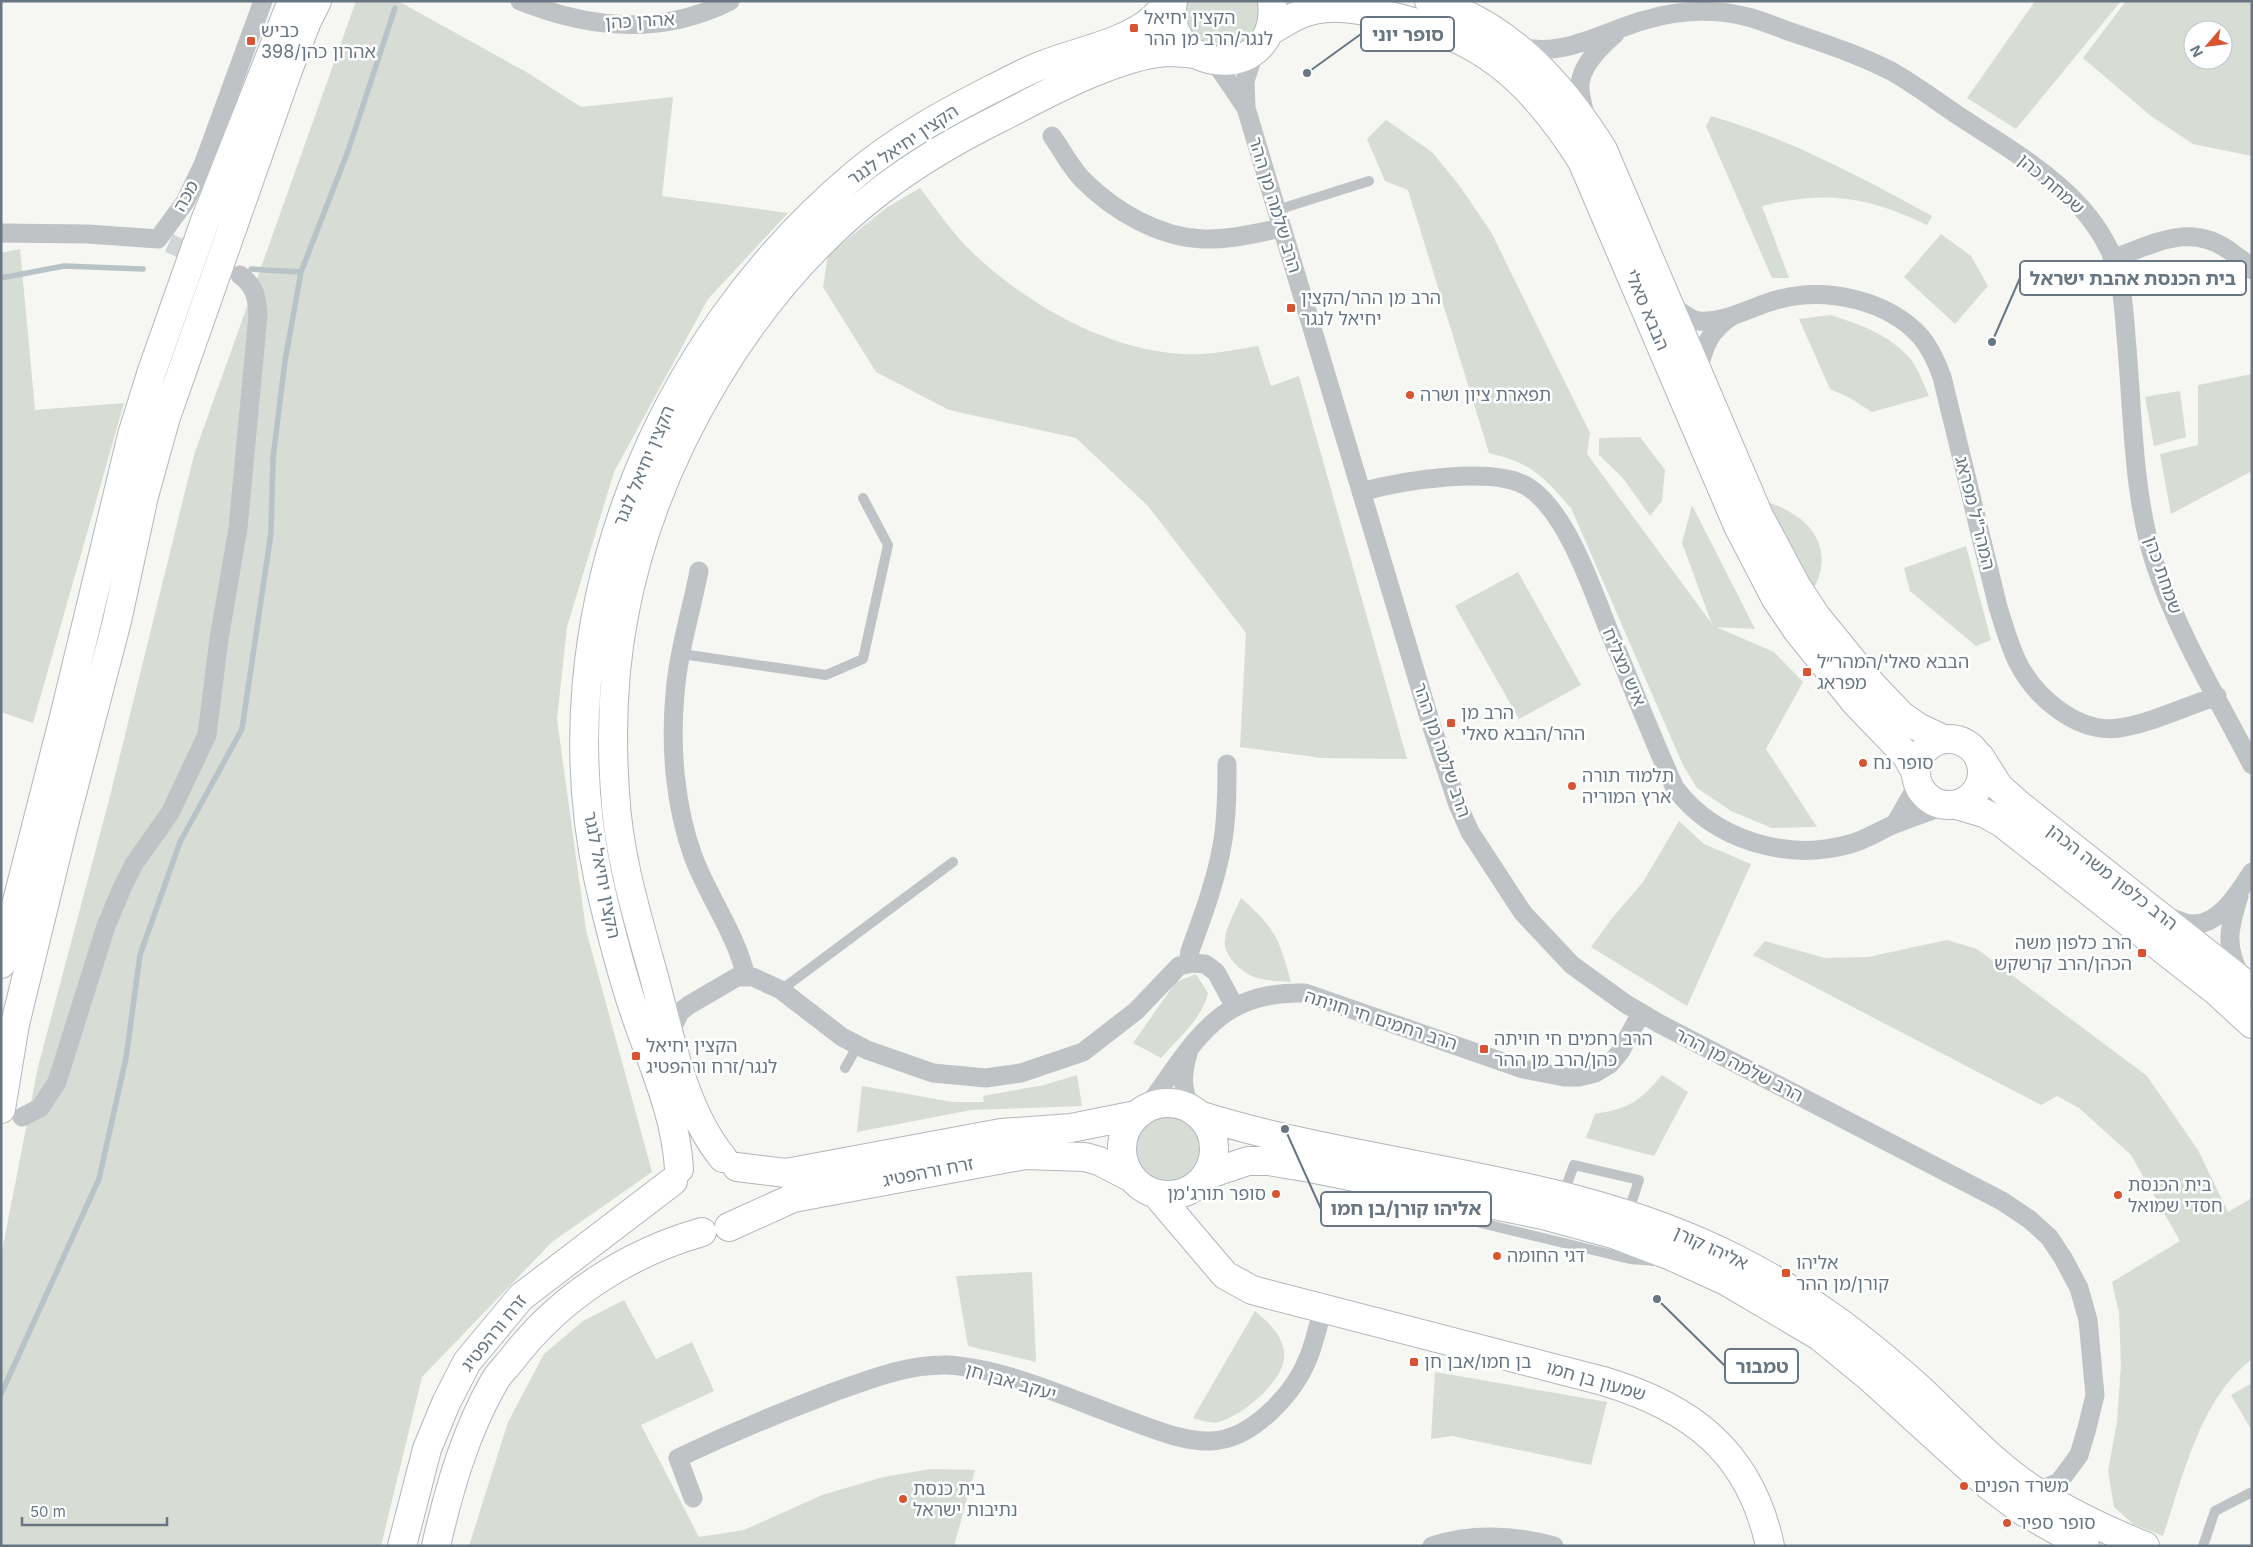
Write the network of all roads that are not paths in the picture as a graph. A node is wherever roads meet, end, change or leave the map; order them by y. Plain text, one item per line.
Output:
1 (263, 1) edge
2 (292, 1) edge
3 (317, 1) edge
4 (520, 1) edge
5 (730, 1) edge
6 (1167, 1) edge
7 (1173, 1) edge
8 (1272, 1) edge
9 (1429, 1) edge
10 (1684, 7) edge
11 (1620, 30) junction
12 (1262, 41) junction
13 (1512, 44) junction
14 (1203, 57) junction
15 (1246, 108) junction
16 (1587, 125) junction
17 (1052, 136) dead end
18 (1369, 181) dead end
19 (1279, 219) junction
20 (1, 233) edge
21 (2112, 259) junction
22 (2252, 270) edge
23 (240, 275) dead end
24 (1670, 304) junction
25 (1735, 314) junction
26 (1698, 370) junction
27 (1361, 492) junction
28 (863, 498) dead end
29 (699, 571) dead end
30 (682, 654) junction
31 (2216, 696) junction
32 (1943, 739) junction
33 (1980, 758) junction
34 (1227, 764) dead end
35 (2252, 765) edge
36 (1917, 777) junction
37 (1952, 805) junction
38 (1895, 824) junction
39 (953, 862) dead end
40 (2252, 872) edge
41 (2240, 891) junction
42 (2158, 914) junction
43 (1, 964) edge
44 (1188, 964) junction
45 (746, 977) junction
46 (2248, 986) edge
47 (781, 990) junction
48 (1235, 1007) junction
49 (1641, 1013) junction
50 (2252, 1024) edge
51 (670, 1033) junction
52 (858, 1045) junction
53 (1191, 1045) junction
54 (844, 1068) dead end
55 (1141, 1111) junction
56 (1195, 1112) junction
57 (12, 1113) edge
58 (730, 1163) junction
59 (676, 1175) junction
60 (1130, 1177) junction
61 (1202, 1180) junction
62 (1157, 1194) junction
63 (729, 1227) junction
64 (702, 1232) junction
65 (1212, 1261) junction
66 (1323, 1309) junction
67 (2038, 1492) junction
68 (2250, 1493) dead end
69 (693, 1498) dead end
70 (402, 1546) edge
71 (436, 1546) edge
72 (1432, 1546) edge
73 (1554, 1546) edge
74 (1770, 1546) edge
75 (2086, 1546) edge
76 (2146, 1546) edge
77 (2203, 1546) edge

1 - 20 street, מכה
2 - 43 street
3 - 57 street
4 - 5 street, אהרן כהן
6 - 59 street, הקצין יחיאל לנגר
7 - 14 street
8 - 12 street
9 - 13 street, הבבא סאלי
10 - 11 street, שמחת כהן
10 - 21 street, שמחת כהן
11 - 13 street
11 - 16 street
12 - 14 street, הבבא סאלי
12 - 15 street
12 - 36 street, הבבא סאלי
13 - 16 street, הבבא סאלי
14 - 15 street
14 - 51 street, הקצין יחיאל לנגר
15 - 19 street, הרב שלמה מן ההר
16 - 24 street, הבבא סאלי
17 - 19 street
18 - 19 lane
19 - 27 street, הרב שלמה מן ההר
21 - 22 street
21 - 31 street, שמחת כהן
23 - 57 street
24 - 25 street, המהר"ל מפראג
24 - 26 street, הבבא סאלי
25 - 26 street, המהר"ל מפראג
25 - 31 street, המהר"ל מפראג
26 - 32 street, הבבא סאלי
27 - 38 street, איש מצליח
27 - 49 street, הרב שלמה מן ההר
28 - 30 lane
29 - 30 street
30 - 45 street
31 - 35 street, שמחת כהן
32 - 33 street
32 - 36 street
33 - 37 street
33 - 42 street, הרב כלפון משה הכהן
34 - 44 street
36 - 37 street
36 - 38 street
37 - 38 street, איש מצליח
37 - 50 street, הרב כלפון משה הכהן
39 - 47 lane
40 - 41 street
41 - 42 street
41 - 46 street
42 - 46 street, הרב כלפון משה הכהן
44 - 48 street
44 - 52 street
45 - 47 street
45 - 51 street
47 - 52 street
48 - 49 street, הרב רחמים חי חויתה
48 - 53 street, הרב רחמים חי חויתה
49 - 67 street, הרב שלמה מן ההר
51 - 58 street, הקצין יחיאל לנגר
52 - 54 lane
53 - 55 street
53 - 56 street
55 - 56 street
55 - 58 street, זרח ורהפטיג
55 - 60 street
56 - 61 street
56 - 67 street, אליהו קורן
58 - 59 street
58 - 63 street
59 - 64 street
59 - 70 street, זרח ורהפטיג
60 - 62 street
60 - 63 street, זרח ורהפטיג
61 - 62 street
61 - 65 street, שמעון בן חמו
61 - 75 street, אליהו קורן
62 - 65 street, שמעון בן חמו
63 - 64 street
64 - 71 street, זרח ורהפטיג
65 - 66 street, שמעון בן חמו
66 - 69 street, יעקב אבן חן
66 - 74 street, שמעון בן חמו
67 - 76 street, אליהו קורן
68 - 77 lane
72 - 73 street

